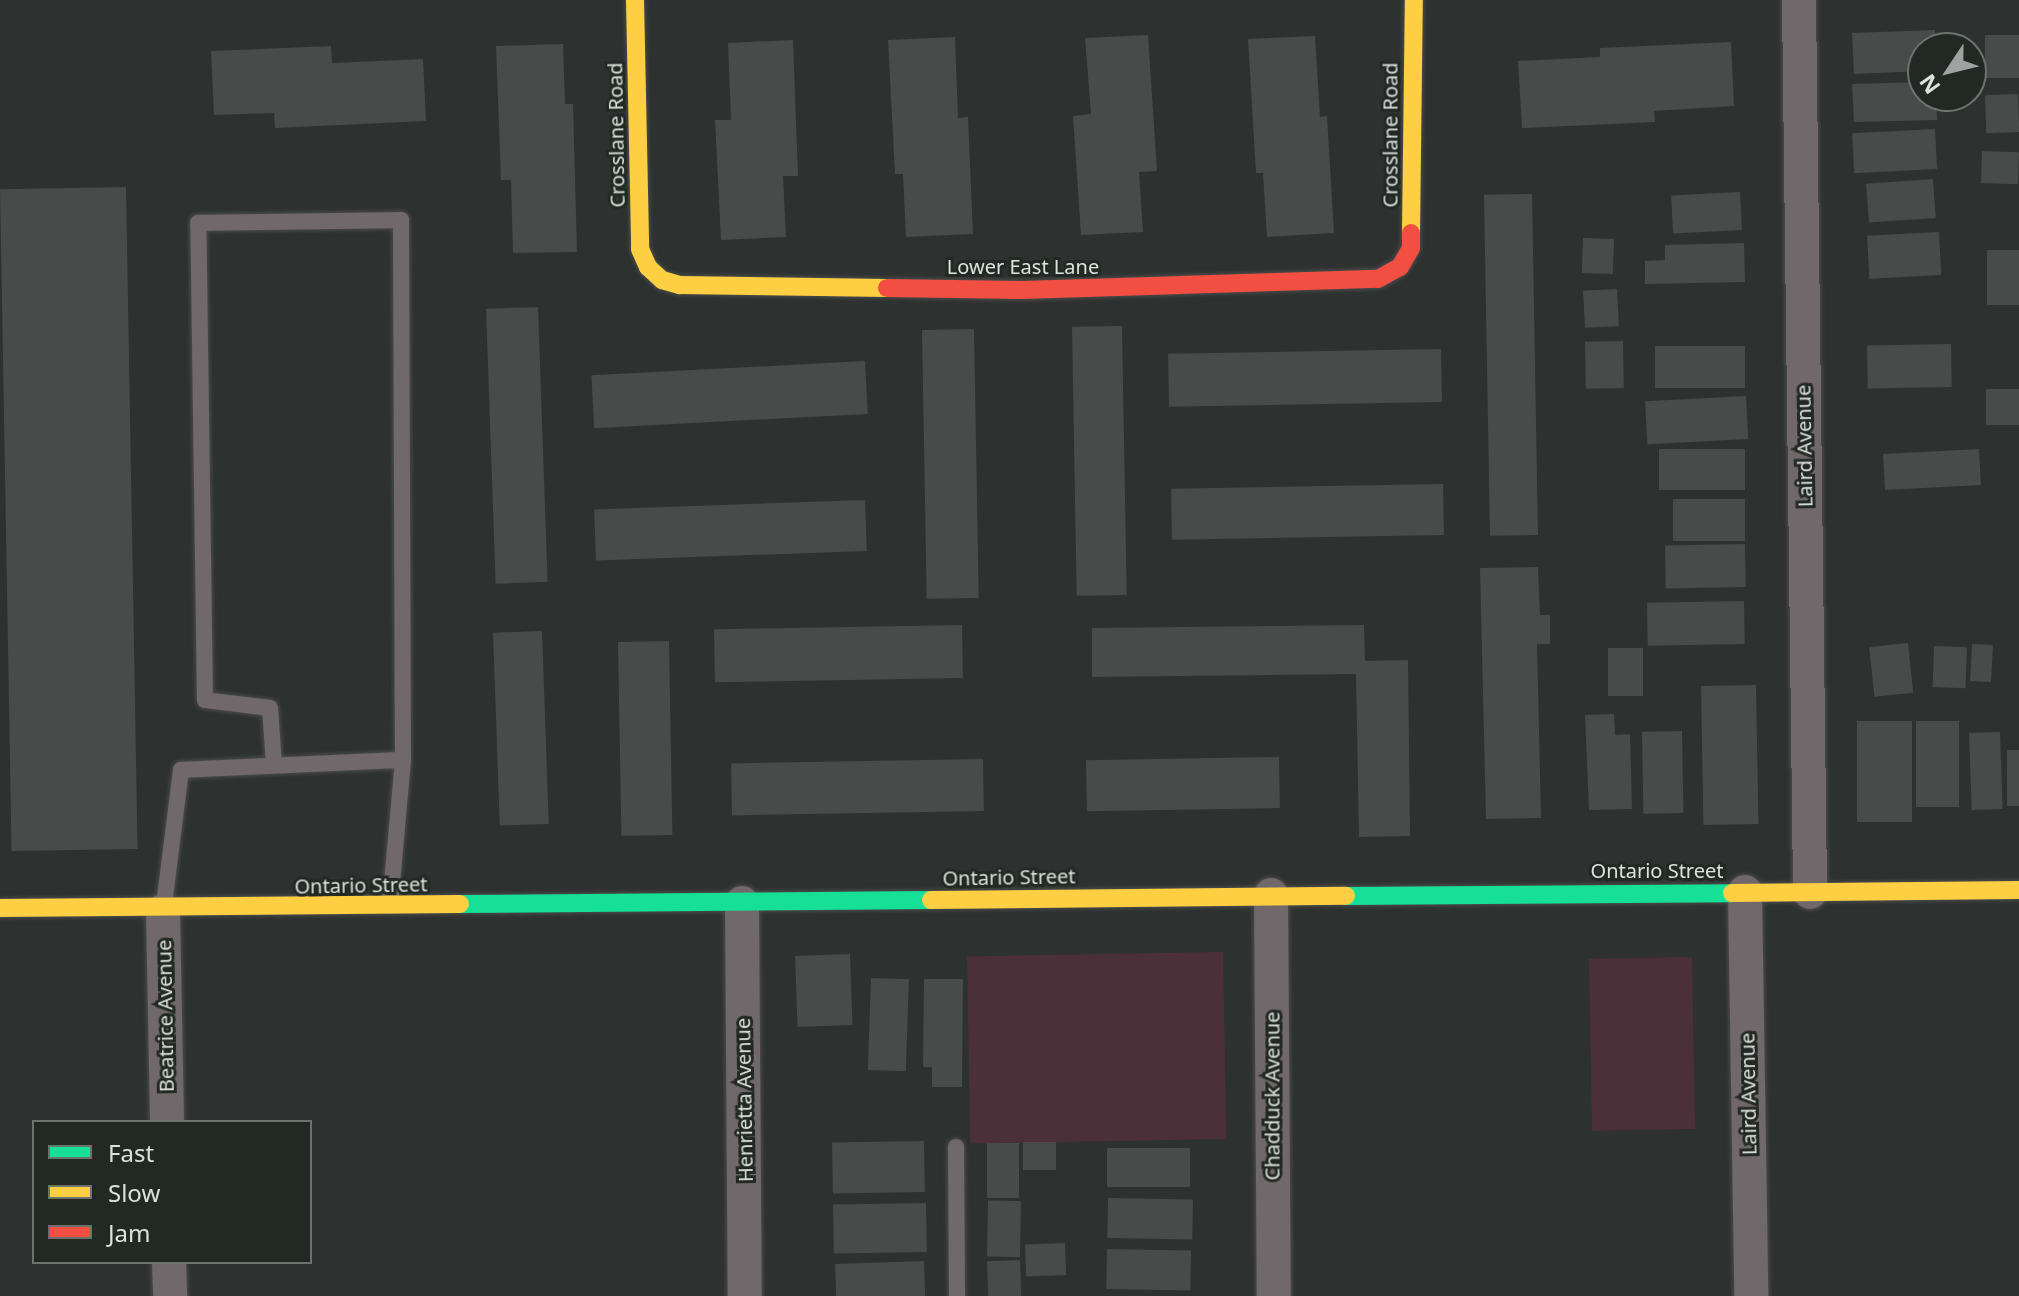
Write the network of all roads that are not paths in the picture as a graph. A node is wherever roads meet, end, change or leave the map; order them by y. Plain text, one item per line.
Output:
1 (635, 0) edge
2 (1414, 0) edge
3 (1799, 0) edge
4 (648, 267) joint
5 (1400, 267) joint
6 (403, 760) junction
7 (274, 765) junction
8 (2019, 890) edge
9 (1745, 892) junction
10 (1810, 892) junction
11 (1271, 895) junction
12 (742, 903) junction
13 (390, 907) junction
14 (0, 908) edge
15 (163, 911) junction
16 (167, 1120) edge
17 (956, 1147) dead end
18 (169, 1264) edge
19 (170, 1296) edge
20 (745, 1296) edge
21 (957, 1296) edge
22 (1274, 1296) edge
23 (1751, 1296) edge

1 - 4 street, Crosslane Road
2 - 5 street, Crosslane Road
3 - 10 street, Laird Avenue
4 - 5 street, Lower East Lane
6 - 7 lane
6 - 7 lane
6 - 13 lane
7 - 15 lane
8 - 10 street, Ontario Street
9 - 10 street, Ontario Street
9 - 11 street, Ontario Street
9 - 23 street, Laird Avenue
11 - 12 street, Ontario Street
11 - 22 street, Chadduck Avenue
12 - 13 street, Ontario Street
12 - 20 street, Henrietta Avenue
13 - 15 street, Ontario Street
14 - 15 street, Ontario Street
15 - 16 street, Beatrice Avenue
17 - 21 lane
18 - 19 street

